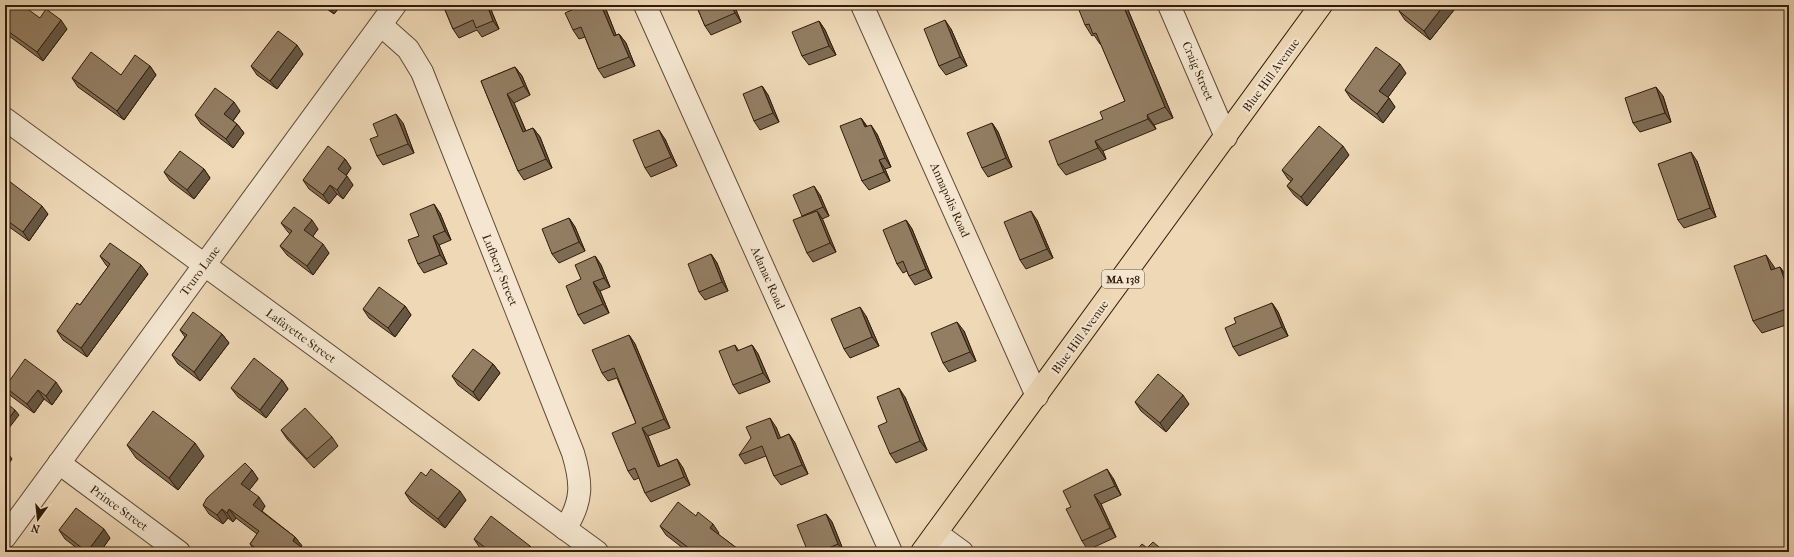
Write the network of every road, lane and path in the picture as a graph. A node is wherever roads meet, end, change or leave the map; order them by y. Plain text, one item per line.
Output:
1 (395, 5) edge
2 (645, 5) edge
3 (862, 5) edge
4 (1169, 5) edge
5 (1322, 5) edge
6 (381, 25) junction
7 (5, 119) edge
8 (1226, 137) junction
9 (204, 266) junction
10 (1037, 396) junction
11 (59, 464) junction
12 (565, 529) junction
13 (936, 533) junction
14 (5, 537) edge
15 (179, 552) edge
16 (597, 552) edge
17 (891, 552) edge
18 (922, 552) edge
19 (962, 552) edge

1 - 6 street, Truro Lane
2 - 17 street, Adanac Road
3 - 10 street, Annapolis Road
4 - 8 street, Craig Street
5 - 8 highway, Blue Hill Avenue / MA 138
6 - 9 street, Truro Lane
6 - 12 street, Lufbery Street
7 - 9 street, Lafayette Street
8 - 10 highway, Blue Hill Avenue / MA 138
9 - 11 street, Truro Lane
9 - 12 street, Lafayette Street
10 - 13 highway, Blue Hill Avenue / MA 138
11 - 14 street, Truro Lane
11 - 15 street, Prince Street
12 - 16 street, Lafayette Street
13 - 18 highway, Blue Hill Avenue / MA 138
13 - 19 street

